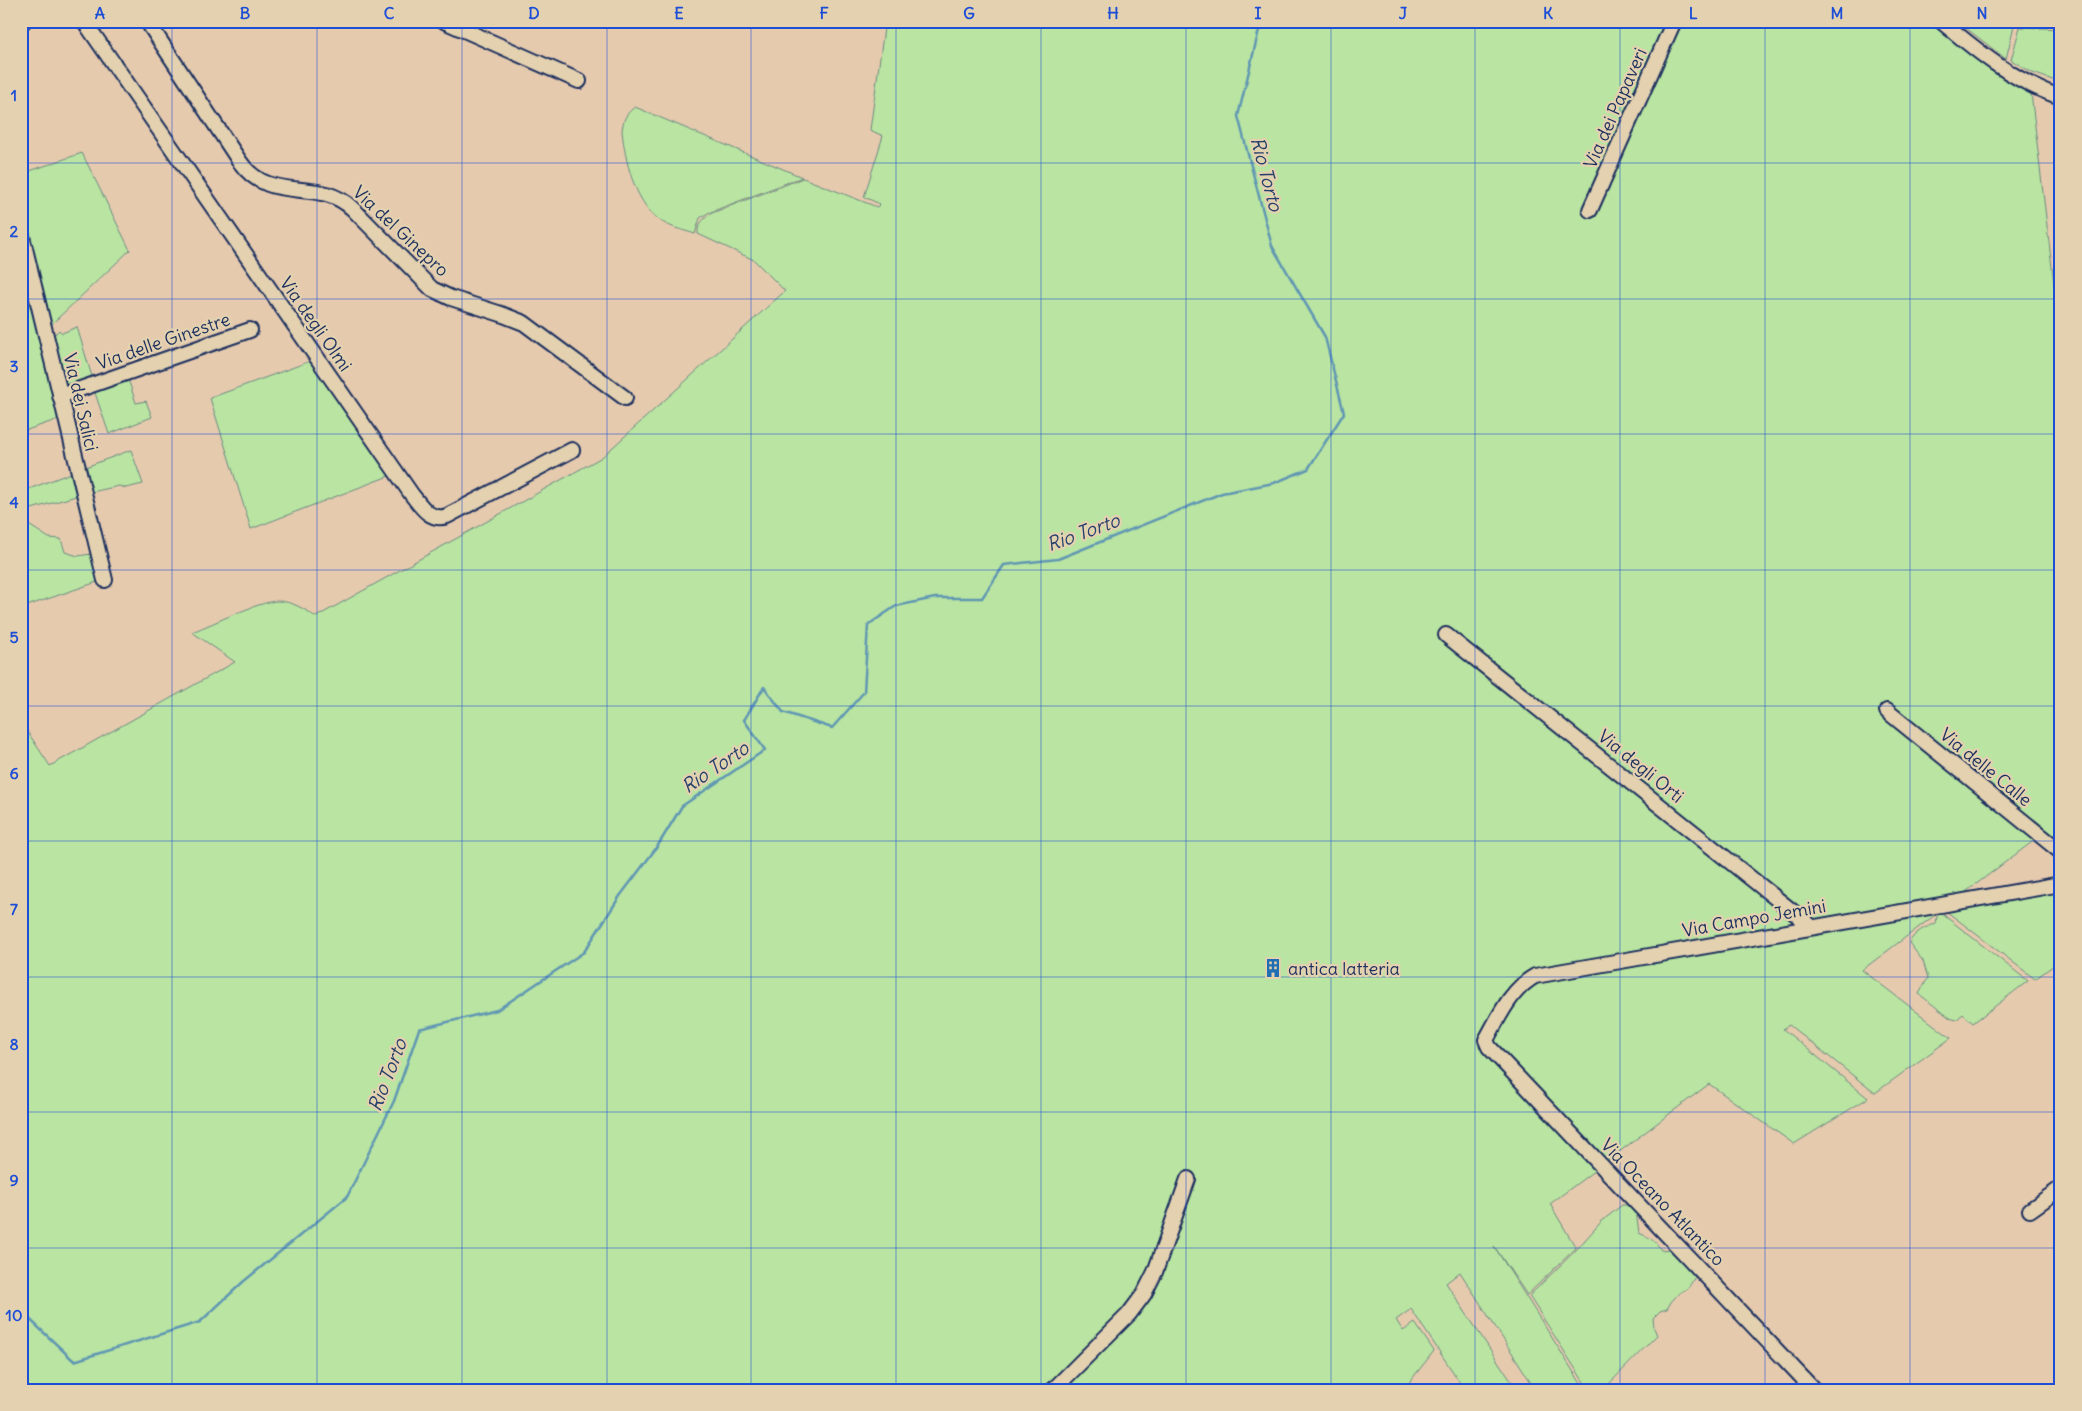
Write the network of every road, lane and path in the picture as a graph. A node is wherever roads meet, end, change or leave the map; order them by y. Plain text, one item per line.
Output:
1 (84, 21) edge
2 (147, 21) edge
3 (444, 21) edge
4 (1674, 21) edge
5 (1942, 21) edge
6 (579, 81) dead end
7 (2061, 97) edge
8 (1590, 210) dead end
9 (21, 232) edge
10 (250, 330) dead end
11 (60, 396) junction
12 (625, 398) dead end
13 (572, 450) dead end
14 (105, 580) dead end
15 (1446, 635) dead end
16 (1887, 711) dead end
17 (2061, 852) edge
18 (2061, 884) edge
19 (1812, 927) junction
20 (1486, 1040) joint
21 (1188, 1179) dead end
22 (2061, 1188) edge
23 (2030, 1210) dead end
24 (1053, 1390) edge
25 (1814, 1390) edge

1 - 13 street, Via degli Olmi
2 - 12 street, Via del Ginepro
3 - 6 street
4 - 8 street, Via dei Papaveri
5 - 7 street
9 - 11 street, Via dei Salici
10 - 11 street, Via delle Ginestre
11 - 14 street, Via dei Salici
15 - 19 street, Via degli Orti
16 - 17 street, Via delle Calle
18 - 19 street, Via Campo Jemini
19 - 20 street, Via Campo Jemini
20 - 25 street, Via Oceano Atlantico
21 - 24 street
22 - 23 street

